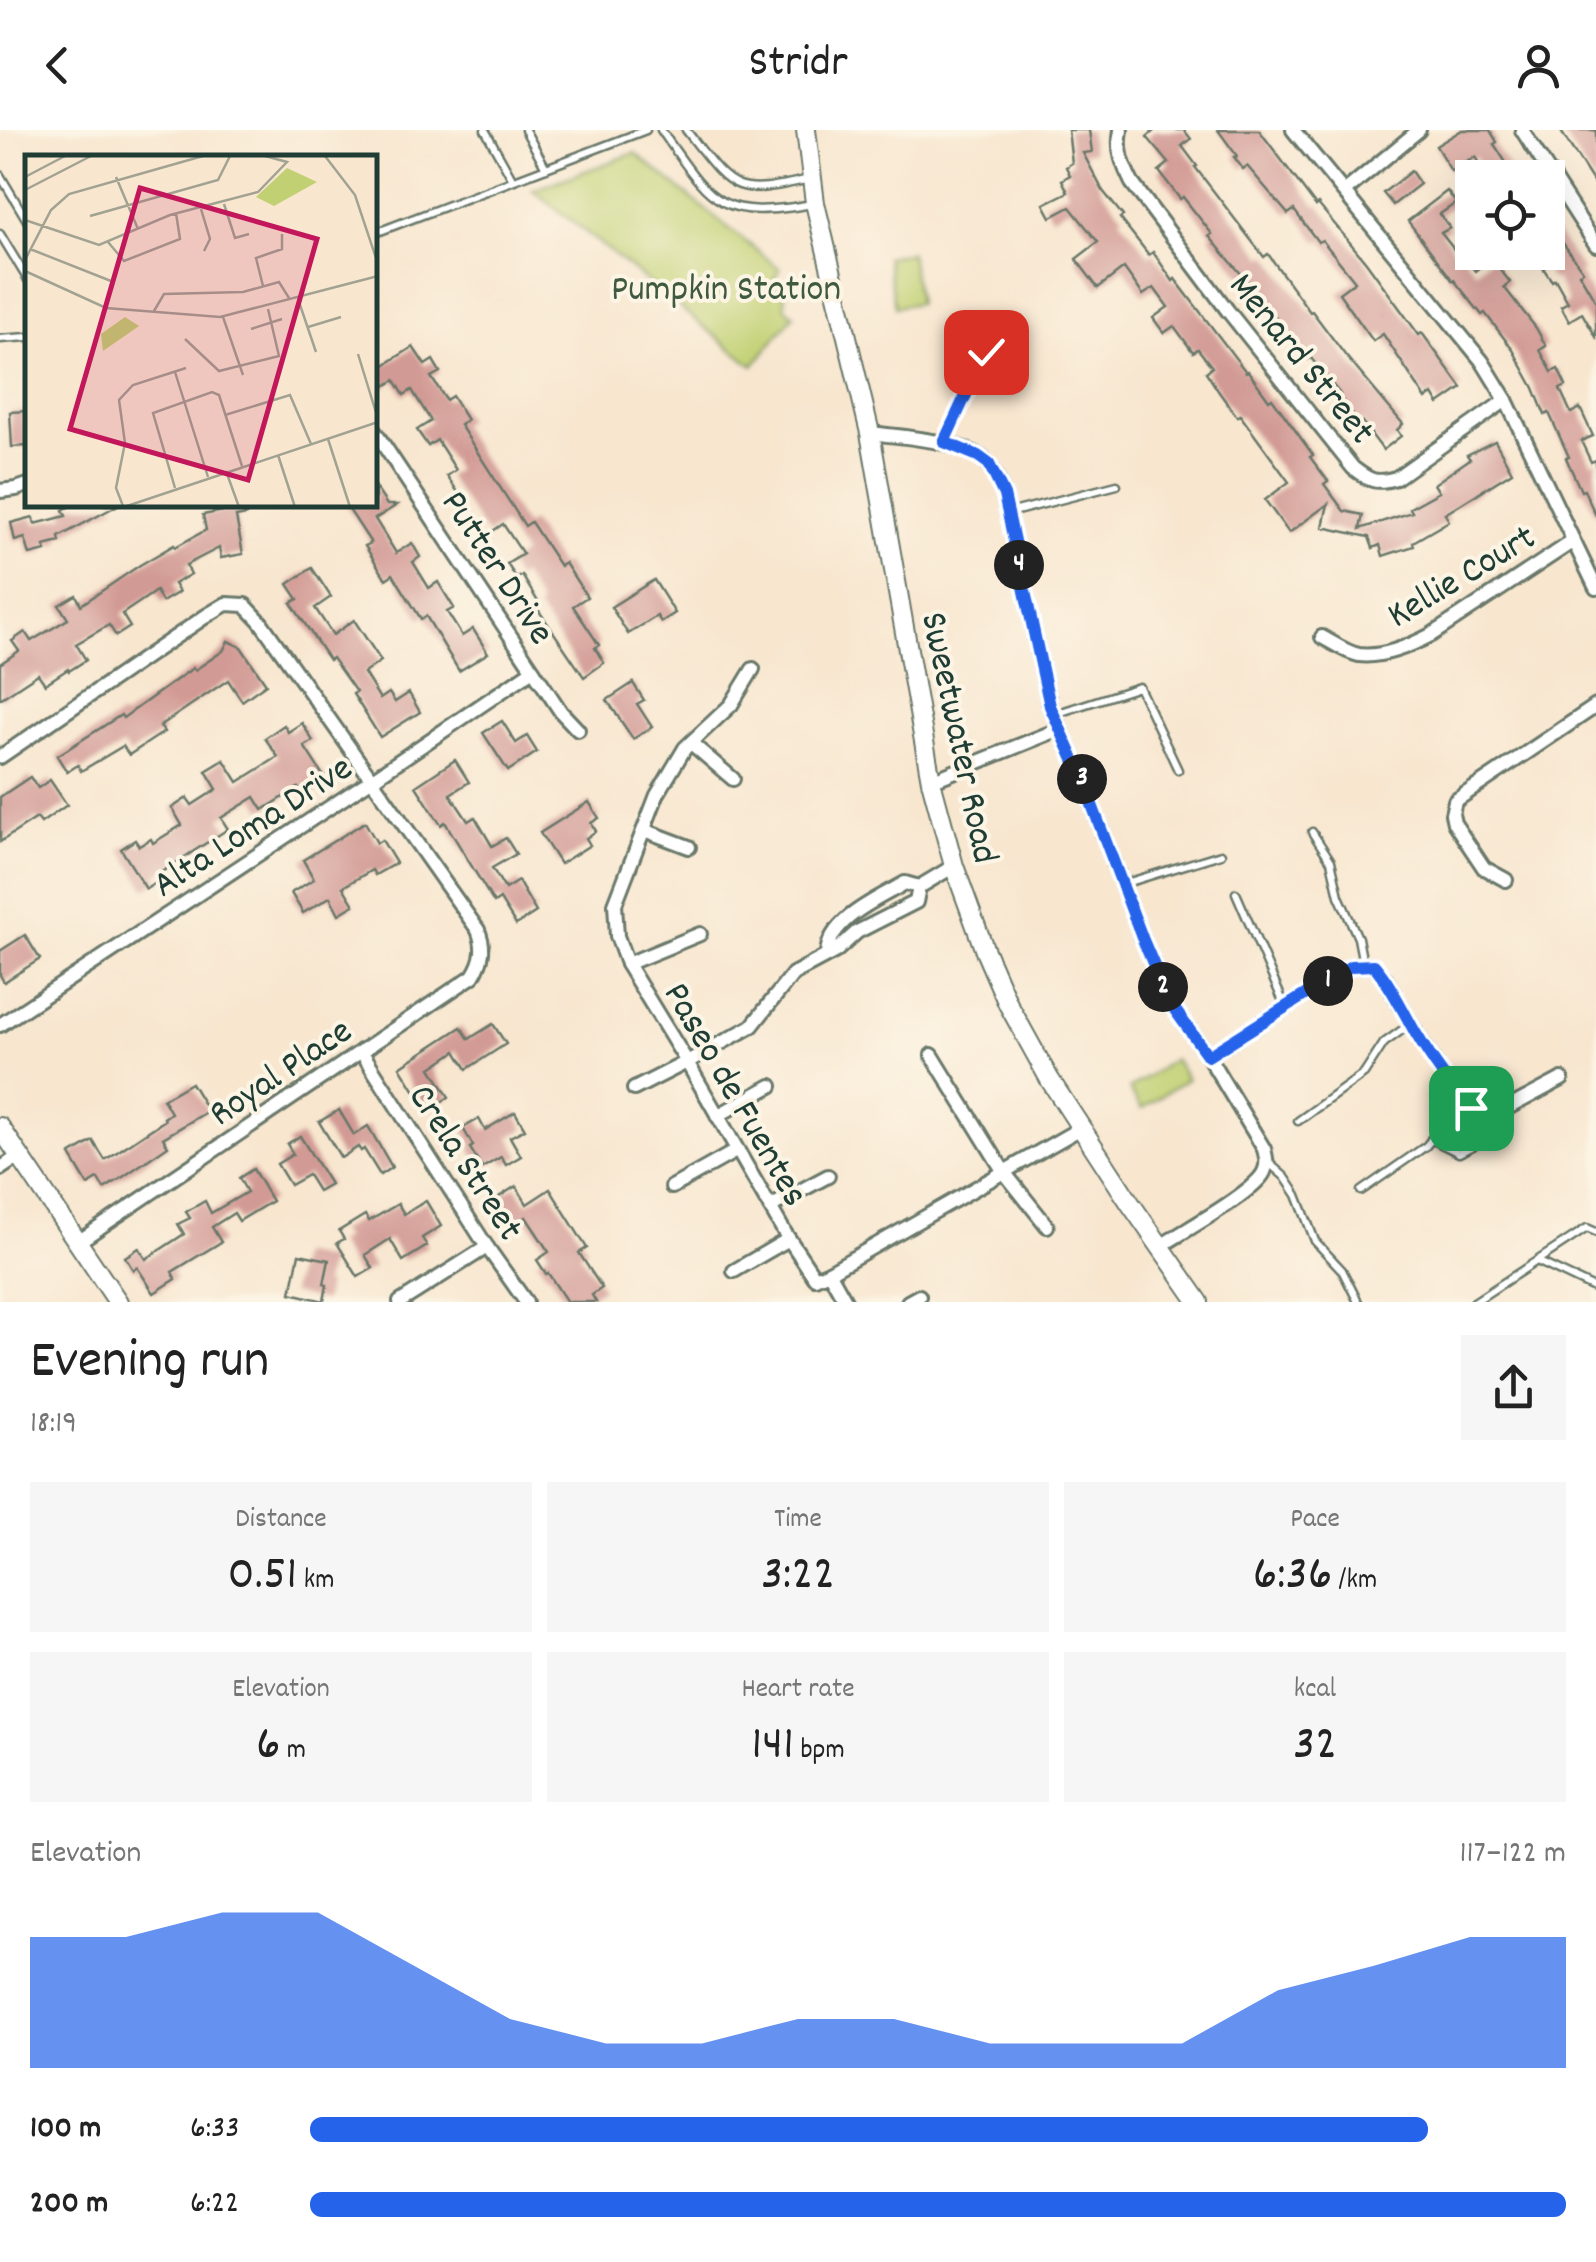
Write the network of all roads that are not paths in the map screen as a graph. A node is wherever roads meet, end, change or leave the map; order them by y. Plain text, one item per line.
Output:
1 (485, 130) edge
2 (525, 130) edge
3 (646, 130) edge
4 (660, 130) edge
5 (686, 130) edge
6 (806, 130) edge
7 (1121, 130) edge
8 (1293, 130) edge
9 (1419, 130) edge
10 (1522, 130) edge
11 (546, 168) junction
12 (0, 175) edge
13 (811, 178) junction
14 (513, 180) junction
15 (1344, 192) junction
16 (814, 204) junction
17 (25, 217) edge
18 (378, 232) edge
19 (0, 234) edge
20 (1596, 245) edge
21 (25, 275) edge
22 (25, 337) edge
23 (0, 339) edge
24 (986, 352) dead end
25 (1506, 400) junction
26 (870, 433) junction
27 (378, 437) edge
28 (944, 442) junction
29 (1117, 485) dead end
30 (25, 486) edge
31 (0, 490) edge
32 (1008, 513) junction
33 (1572, 542) junction
34 (1596, 588) edge
35 (1322, 637) dead end
36 (533, 670) junction
37 (753, 670) dead end
38 (1596, 706) edge
39 (1054, 714) junction
40 (1060, 729) junction
41 (578, 730) dead end
42 (691, 743) junction
43 (0, 757) edge
44 (1178, 770) dead end
45 (733, 779) dead end
46 (371, 780) junction
47 (931, 780) junction
48 (644, 830) junction
49 (1312, 832) dead end
50 (689, 847) dead end
51 (1221, 854) dead end
52 (954, 866) junction
53 (1506, 880) dead end
54 (1122, 884) junction
55 (919, 886) junction
56 (1236, 893) dead end
57 (700, 934) dead end
58 (826, 954) junction
59 (627, 964) junction
60 (1357, 966) junction
61 (1285, 1008) junction
62 (1411, 1024) junction
63 (0, 1026) edge
64 (362, 1051) junction
65 (932, 1055) dead end
66 (1208, 1056) junction
67 (687, 1062) junction
68 (1562, 1078) dead end
69 (771, 1086) dead end
70 (634, 1089) dead end
71 (1452, 1089) junction
72 (1496, 1111) junction
73 (717, 1116) junction
74 (1298, 1121) dead end
75 (0, 1126) edge
76 (1081, 1128) junction
77 (1432, 1139) junction
78 (736, 1151) junction
79 (19, 1156) junction
80 (1267, 1161) junction
81 (0, 1170) edge
82 (1004, 1172) junction
83 (828, 1176) dead end
84 (672, 1187) dead end
85 (1361, 1192) dead end
86 (770, 1207) junction
87 (1047, 1226) dead end
88 (1596, 1232) edge
89 (789, 1239) junction
90 (78, 1242) junction
91 (1160, 1246) junction
92 (488, 1247) junction
93 (1537, 1260) junction
94 (734, 1271) dead end
95 (829, 1272) junction
96 (1596, 1289) edge
97 (1192, 1300) edge
98 (118, 1302) edge
99 (400, 1302) edge
100 (526, 1302) edge
101 (846, 1302) edge
102 (1358, 1302) edge
103 (1474, 1302) edge

1 - 14 lane
2 - 11 lane
3 - 11 lane
4 - 16 lane
5 - 13 lane
6 - 13 main road, Sweetwater Road
7 - 25 street, Menard Street
8 - 15 street
9 - 15 street
10 - 20 street
11 - 14 lane
12 - 17 lane
13 - 16 main road, Sweetwater Road
14 - 18 lane
15 - 25 street
16 - 26 main road, Sweetwater Road
19 - 21 lane
22 - 23 lane
24 - 28 lane
25 - 33 street
26 - 28 street
26 - 47 main road, Sweetwater Road
27 - 36 street, Putter Drive
28 - 32 street
29 - 32 lane
30 - 31 street
32 - 39 street
33 - 34 street
33 - 35 street, Kellie Court
36 - 41 street, Putter Drive
36 - 46 street, Alta Loma Drive
37 - 42 street, Paseo de Fuentes
38 - 53 street
39 - 40 street
39 - 44 lane
40 - 47 street
40 - 54 street
42 - 45 street
42 - 48 street, Paseo de Fuentes
43 - 46 street
46 - 63 street, Alta Loma Drive
46 - 64 street, Royal Place
47 - 52 main road, Sweetwater Road
48 - 50 street
48 - 59 street, Paseo de Fuentes
49 - 60 lane
51 - 54 lane
52 - 55 street
52 - 76 main road, Sweetwater Road
54 - 66 street
55 - 58 street
55 - 58 street
56 - 61 lane
57 - 59 street
58 - 67 street
59 - 67 street, Paseo de Fuentes
60 - 61 street
60 - 62 street
61 - 66 street
62 - 71 street
62 - 74 lane
64 - 90 street, Royal Place
64 - 92 street, Crela Street
65 - 82 street
66 - 80 street
67 - 70 street
67 - 73 street, Paseo de Fuentes
68 - 72 street
69 - 73 street
71 - 72 street
71 - 77 lane
72 - 77 lane
73 - 78 street, Paseo de Fuentes
75 - 79 main road
76 - 82 street
76 - 91 main road, Sweetwater Road
77 - 85 lane
78 - 84 street
78 - 86 street, Paseo de Fuentes
79 - 81 street
79 - 90 main road
80 - 91 street
80 - 102 lane
82 - 87 street
82 - 95 street
83 - 86 street
86 - 89 street, Paseo de Fuentes
88 - 93 lane
89 - 94 street
89 - 95 street, Paseo de Fuentes
90 - 98 main road
91 - 97 main road, Sweetwater Road
92 - 99 street
92 - 100 street, Crela Street
93 - 96 lane
93 - 103 lane
95 - 101 street

